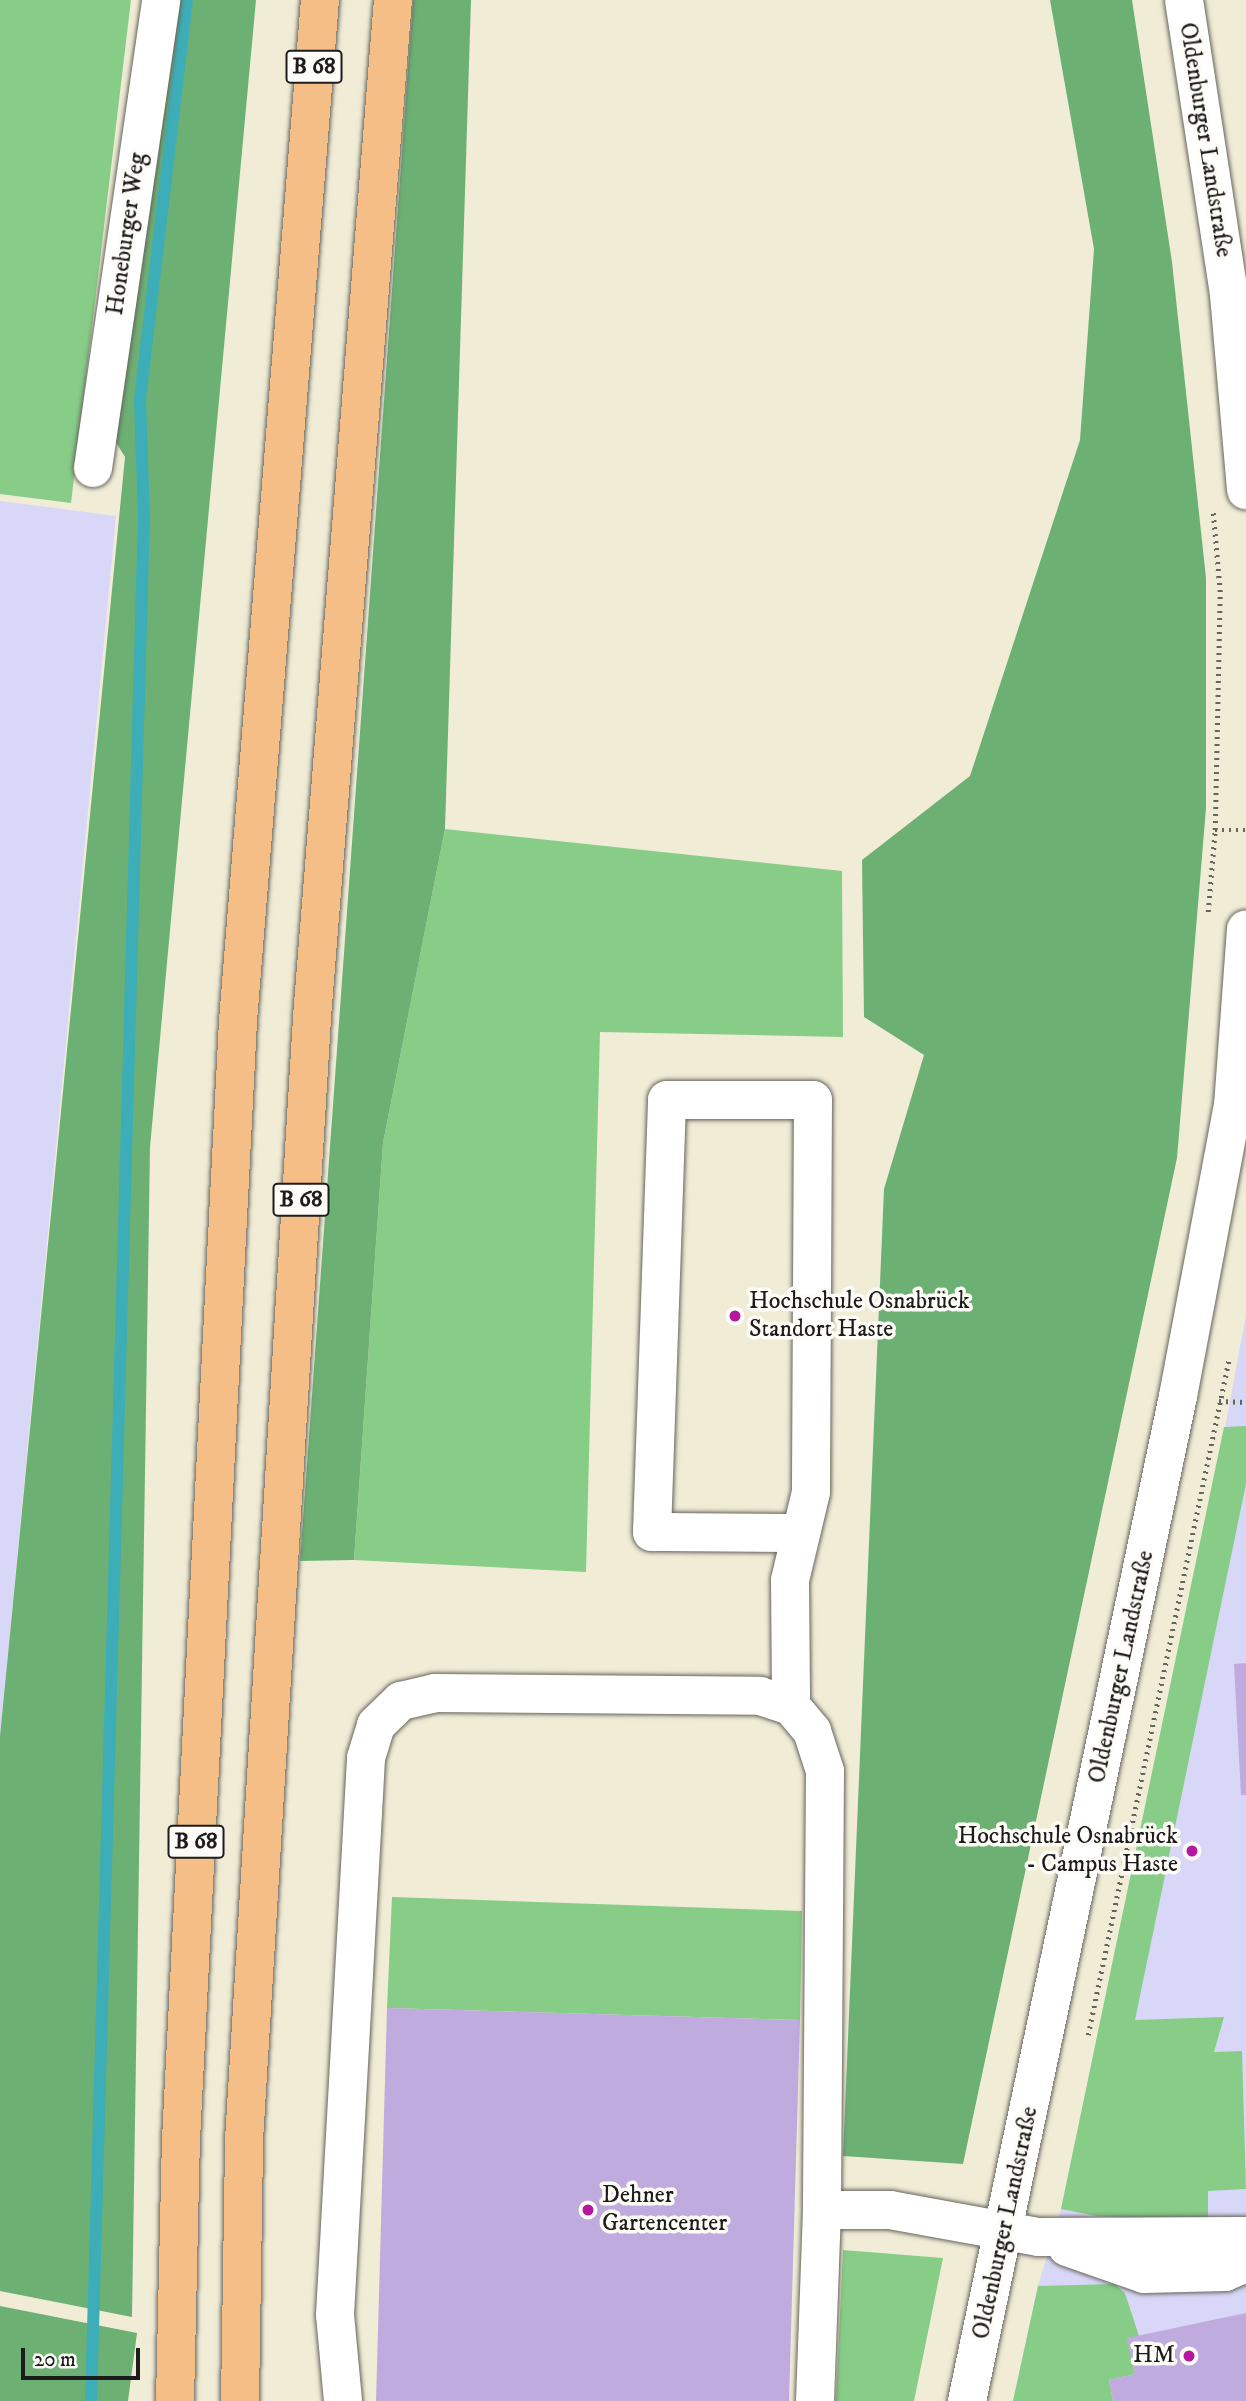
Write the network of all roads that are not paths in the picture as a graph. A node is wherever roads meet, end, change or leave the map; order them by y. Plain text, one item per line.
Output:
1 (160, 0) edge
2 (320, 0) edge
3 (393, 0) edge
4 (1184, 0) edge
5 (93, 468) dead end
6 (1229, 494) edge
7 (1246, 929) edge
8 (801, 1533) junction
9 (790, 1706) junction
10 (822, 2210) junction
11 (1022, 2234) junction
12 (1246, 2236) edge
13 (1246, 2263) edge
14 (175, 2401) edge
15 (240, 2401) edge
16 (343, 2401) edge
17 (815, 2401) edge
18 (967, 2401) edge

1 - 5 street, Honeburger Weg
2 - 14 highway, B 68
3 - 15 highway, B 68
4 - 6 street, Oldenburger Landstraße
7 - 11 street, Oldenburger Landstraße
8 - 8 street
8 - 9 street
9 - 10 street
9 - 16 street
10 - 11 street
10 - 17 street
11 - 12 street
11 - 13 street
11 - 18 street, Oldenburger Landstraße

